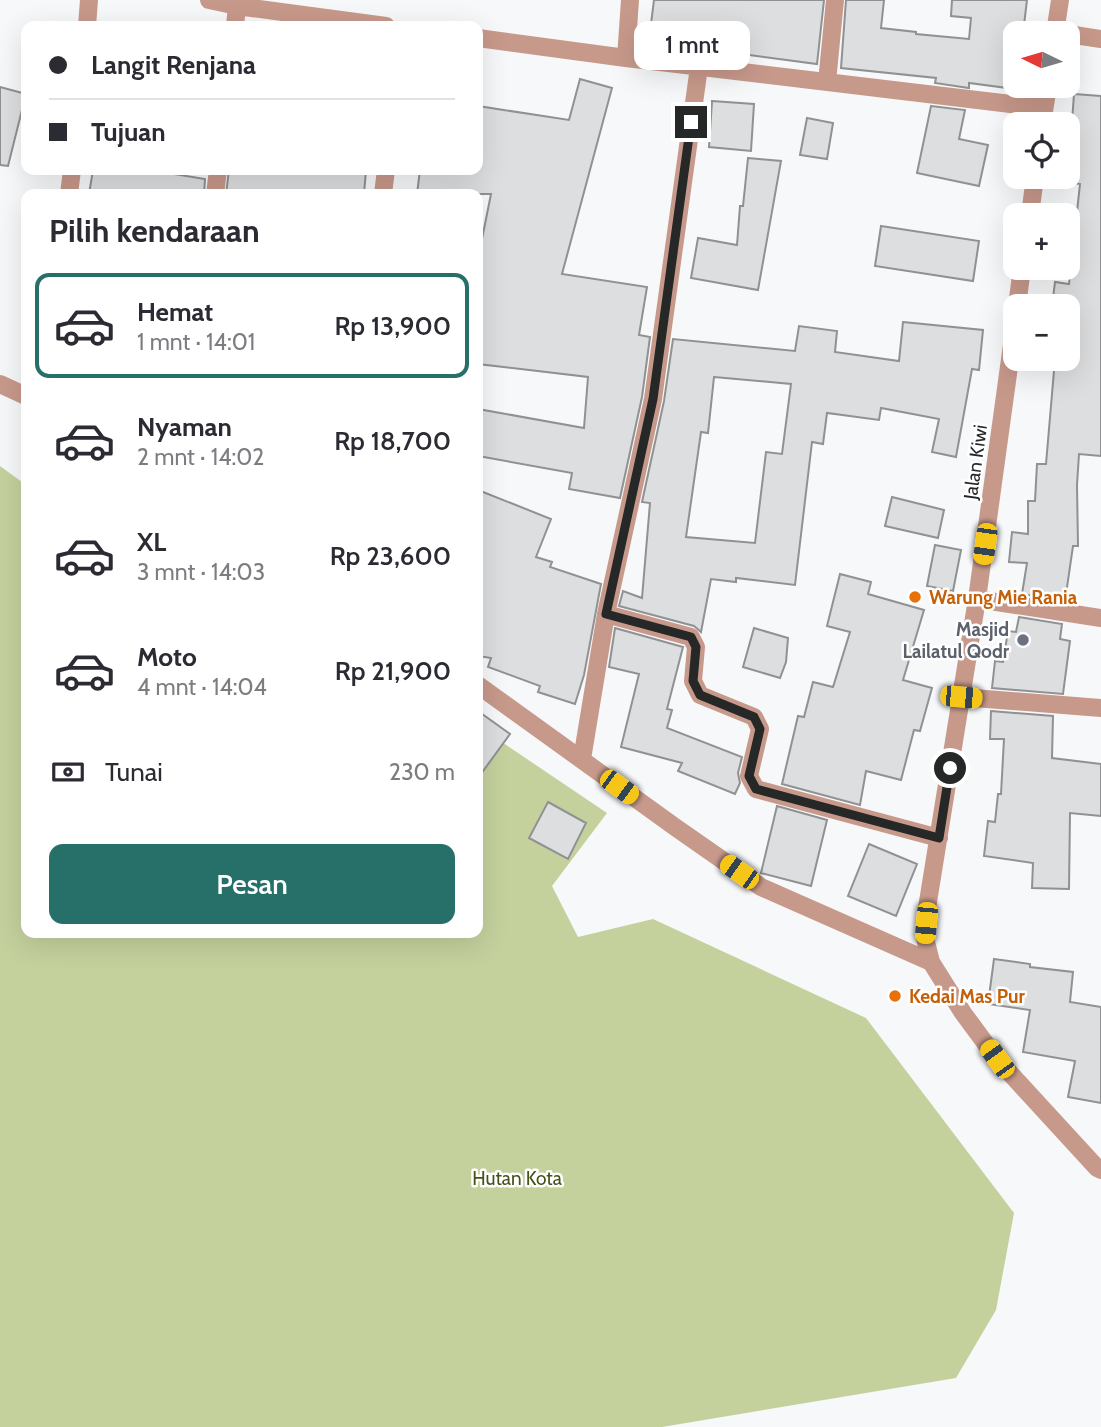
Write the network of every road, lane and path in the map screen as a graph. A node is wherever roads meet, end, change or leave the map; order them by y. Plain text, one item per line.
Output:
1 (89, 0) edge
2 (209, 0) edge
3 (630, 0) edge
4 (835, 0) edge
5 (1060, 0) edge
6 (237, 6) junction
7 (87, 21) edge
8 (236, 21) edge
9 (349, 21) edge
10 (1058, 21) edge
11 (1080, 36) edge
12 (483, 39) edge
13 (1101, 39) edge
14 (626, 58) junction
15 (699, 67) junction
16 (827, 82) junction
17 (1018, 112) edge
18 (1008, 371) edge
19 (0, 384) edge
20 (21, 394) edge
21 (977, 599) junction
22 (606, 614) junction
23 (1101, 618) edge
24 (483, 689) edge
25 (961, 697) junction
26 (1101, 708) edge
27 (582, 760) junction
28 (939, 838) junction
29 (931, 961) junction
30 (1101, 1149) edge
31 (1099, 1169) edge

1 - 7 street
2 - 6 street
3 - 14 street
4 - 16 street
5 - 10 street
6 - 8 street
6 - 9 street
11 - 13 street
12 - 14 street
14 - 15 street
15 - 16 street
15 - 22 street
16 - 17 street
18 - 21 street, Jalan Kiwi
19 - 20 street
21 - 23 street
21 - 25 street, Jalan Kiwi
22 - 27 street
22 - 28 street
24 - 27 street
25 - 26 street
25 - 28 street, Jalan Kiwi
27 - 29 street
28 - 29 street, Jalan Kiwi
29 - 31 street, Jalan Kiwi
30 - 31 street

